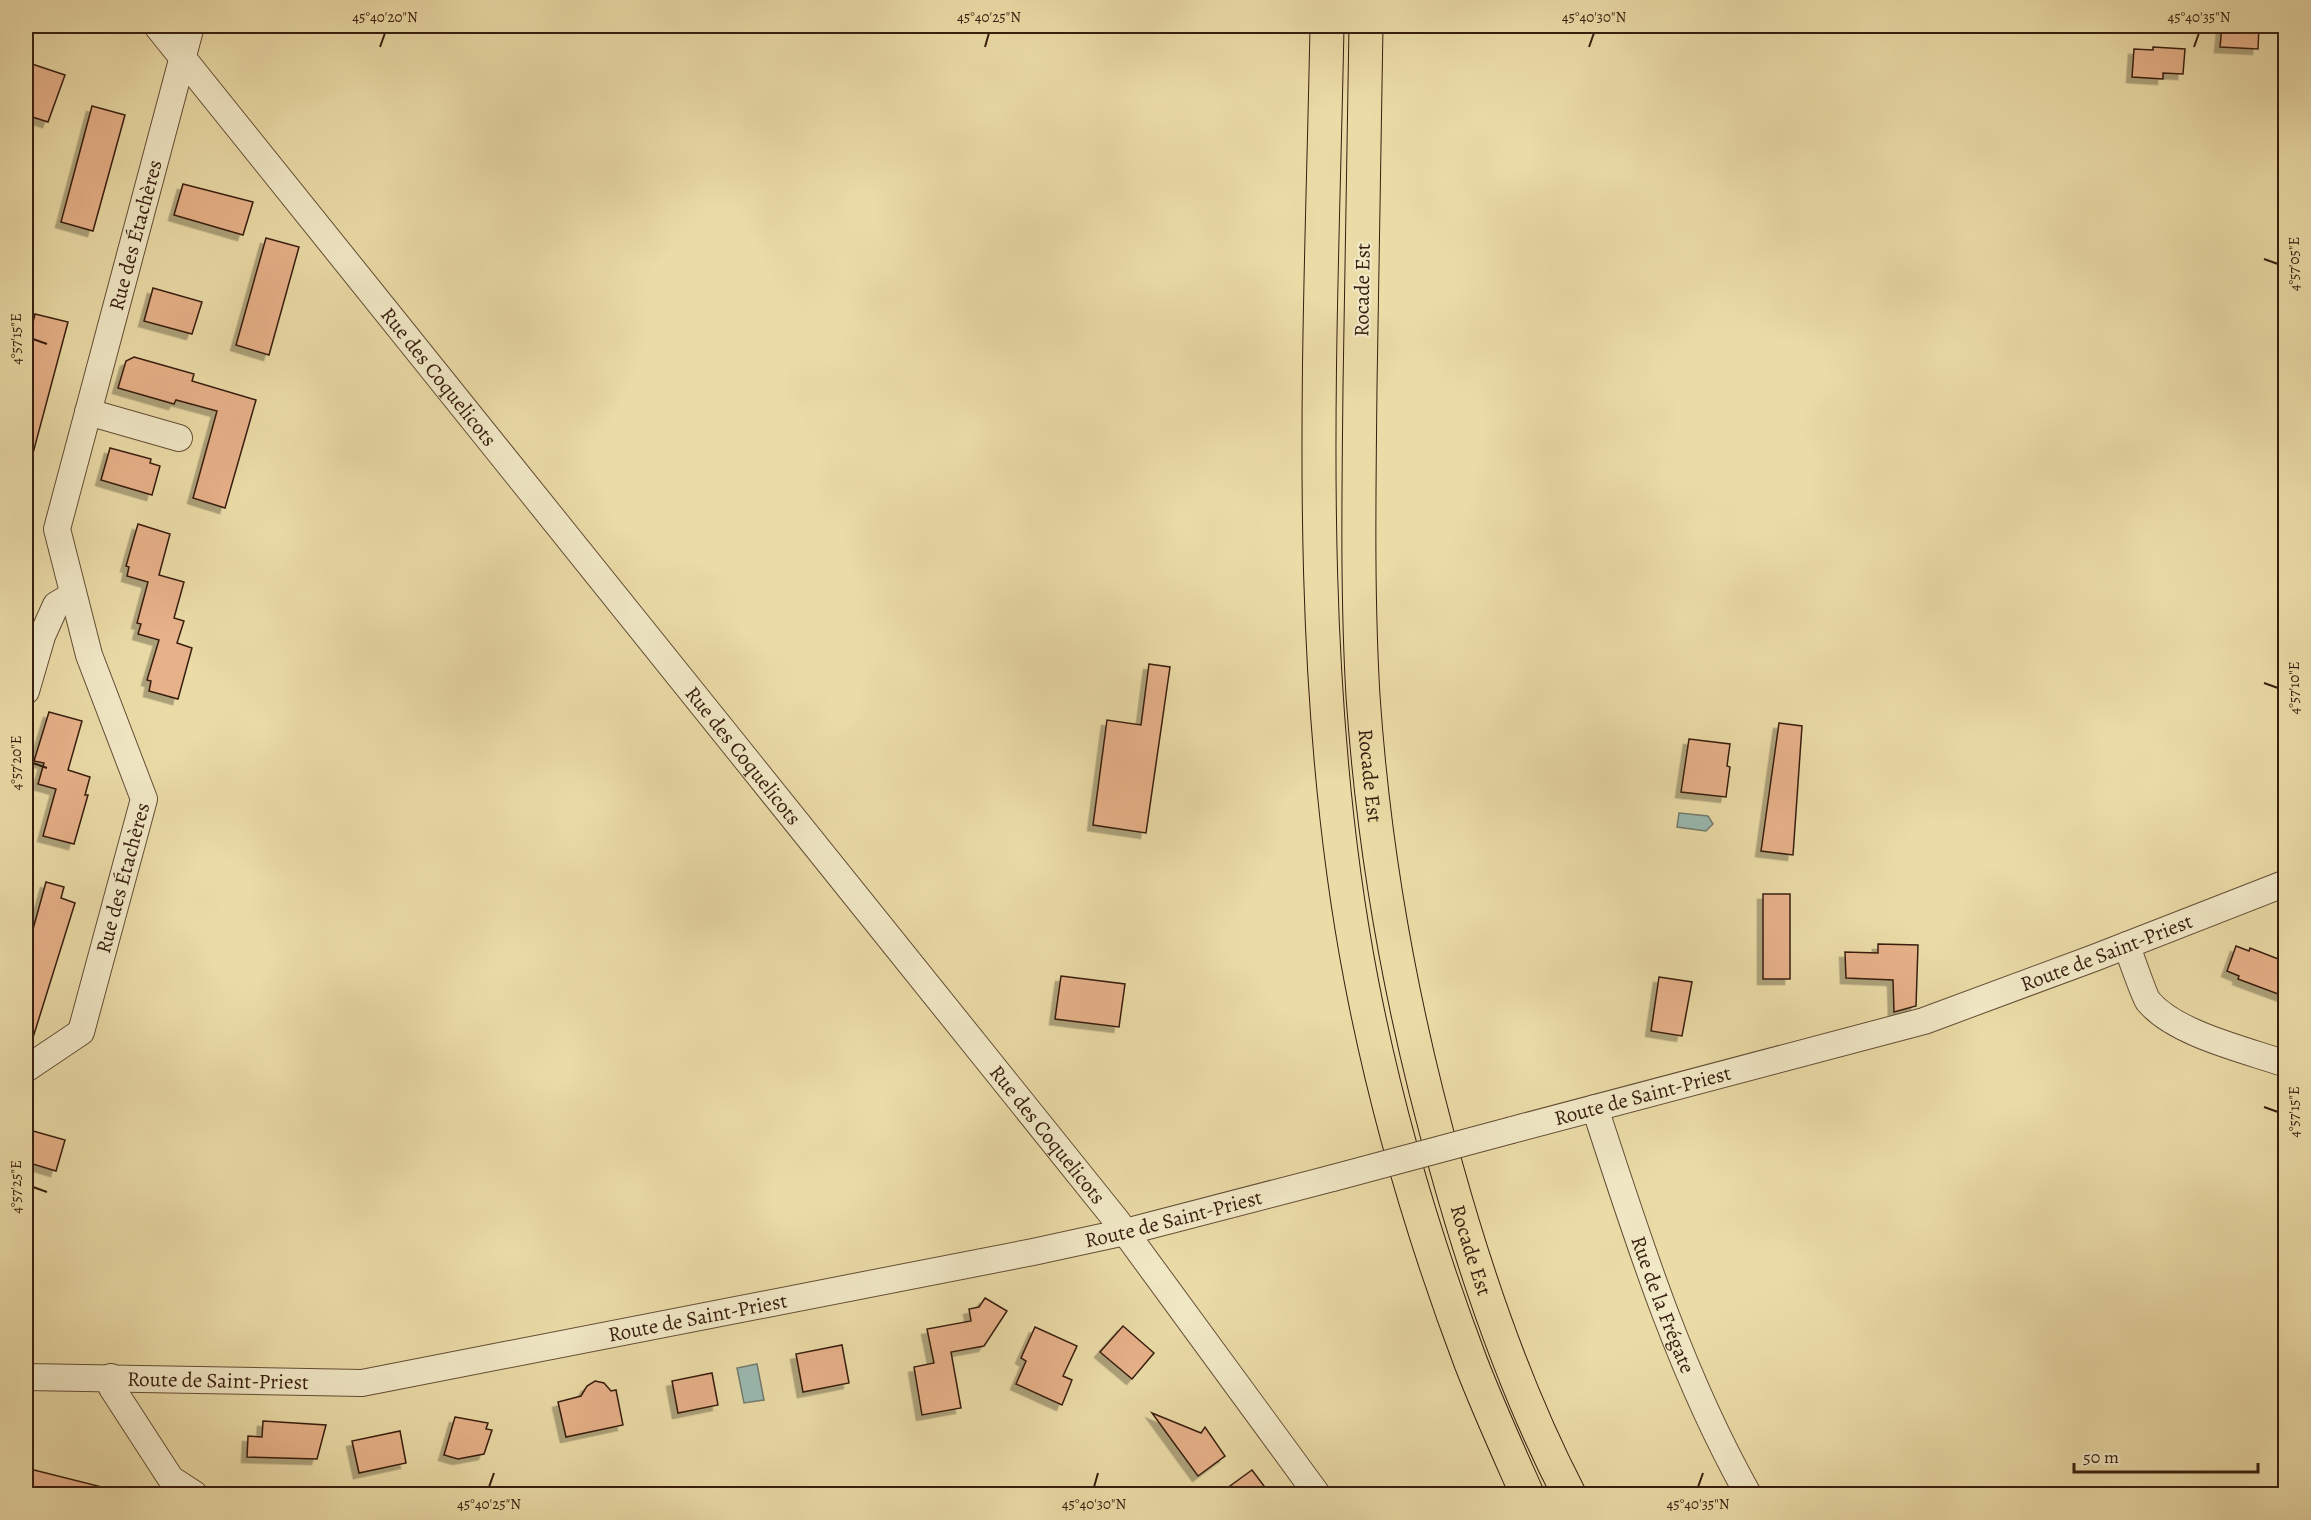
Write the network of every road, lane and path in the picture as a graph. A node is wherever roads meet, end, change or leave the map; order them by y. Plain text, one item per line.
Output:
1 (157, 26) edge
2 (191, 26) edge
3 (1327, 26) edge
4 (1366, 26) edge
5 (181, 58) junction
6 (88, 412) junction
7 (178, 438) dead end
8 (73, 595) junction
9 (26, 692) edge
10 (2286, 883) edge
11 (2127, 945) junction
12 (2286, 1064) edge
13 (26, 1069) edge
14 (1595, 1108) junction
15 (1125, 1232) junction
16 (26, 1377) edge
17 (111, 1377) junction
18 (165, 1487) edge
19 (194, 1494) edge
20 (1317, 1494) edge
21 (1527, 1494) edge
22 (1569, 1494) edge
23 (1748, 1494) edge

1 - 5 street, Rue des Coquelicots
2 - 5 street, Rue des Étachères
3 - 21 highway, Rocade Est
4 - 22 highway, Rocade Est
5 - 6 street, Rue des Étachères
5 - 15 street, Rue des Coquelicots
6 - 7 street
6 - 8 street, Rue des Étachères
8 - 9 street
8 - 13 street, Rue des Étachères
10 - 11 street, Route de Saint-Priest
11 - 12 street
11 - 14 street, Route de Saint-Priest
14 - 15 street, Route de Saint-Priest, bridge
14 - 23 street, Rue de la Frégate
15 - 17 street, Route de Saint-Priest
15 - 20 street, Rue des Coquelicots
16 - 17 street, Route de Saint-Priest
17 - 18 street
18 - 19 street

